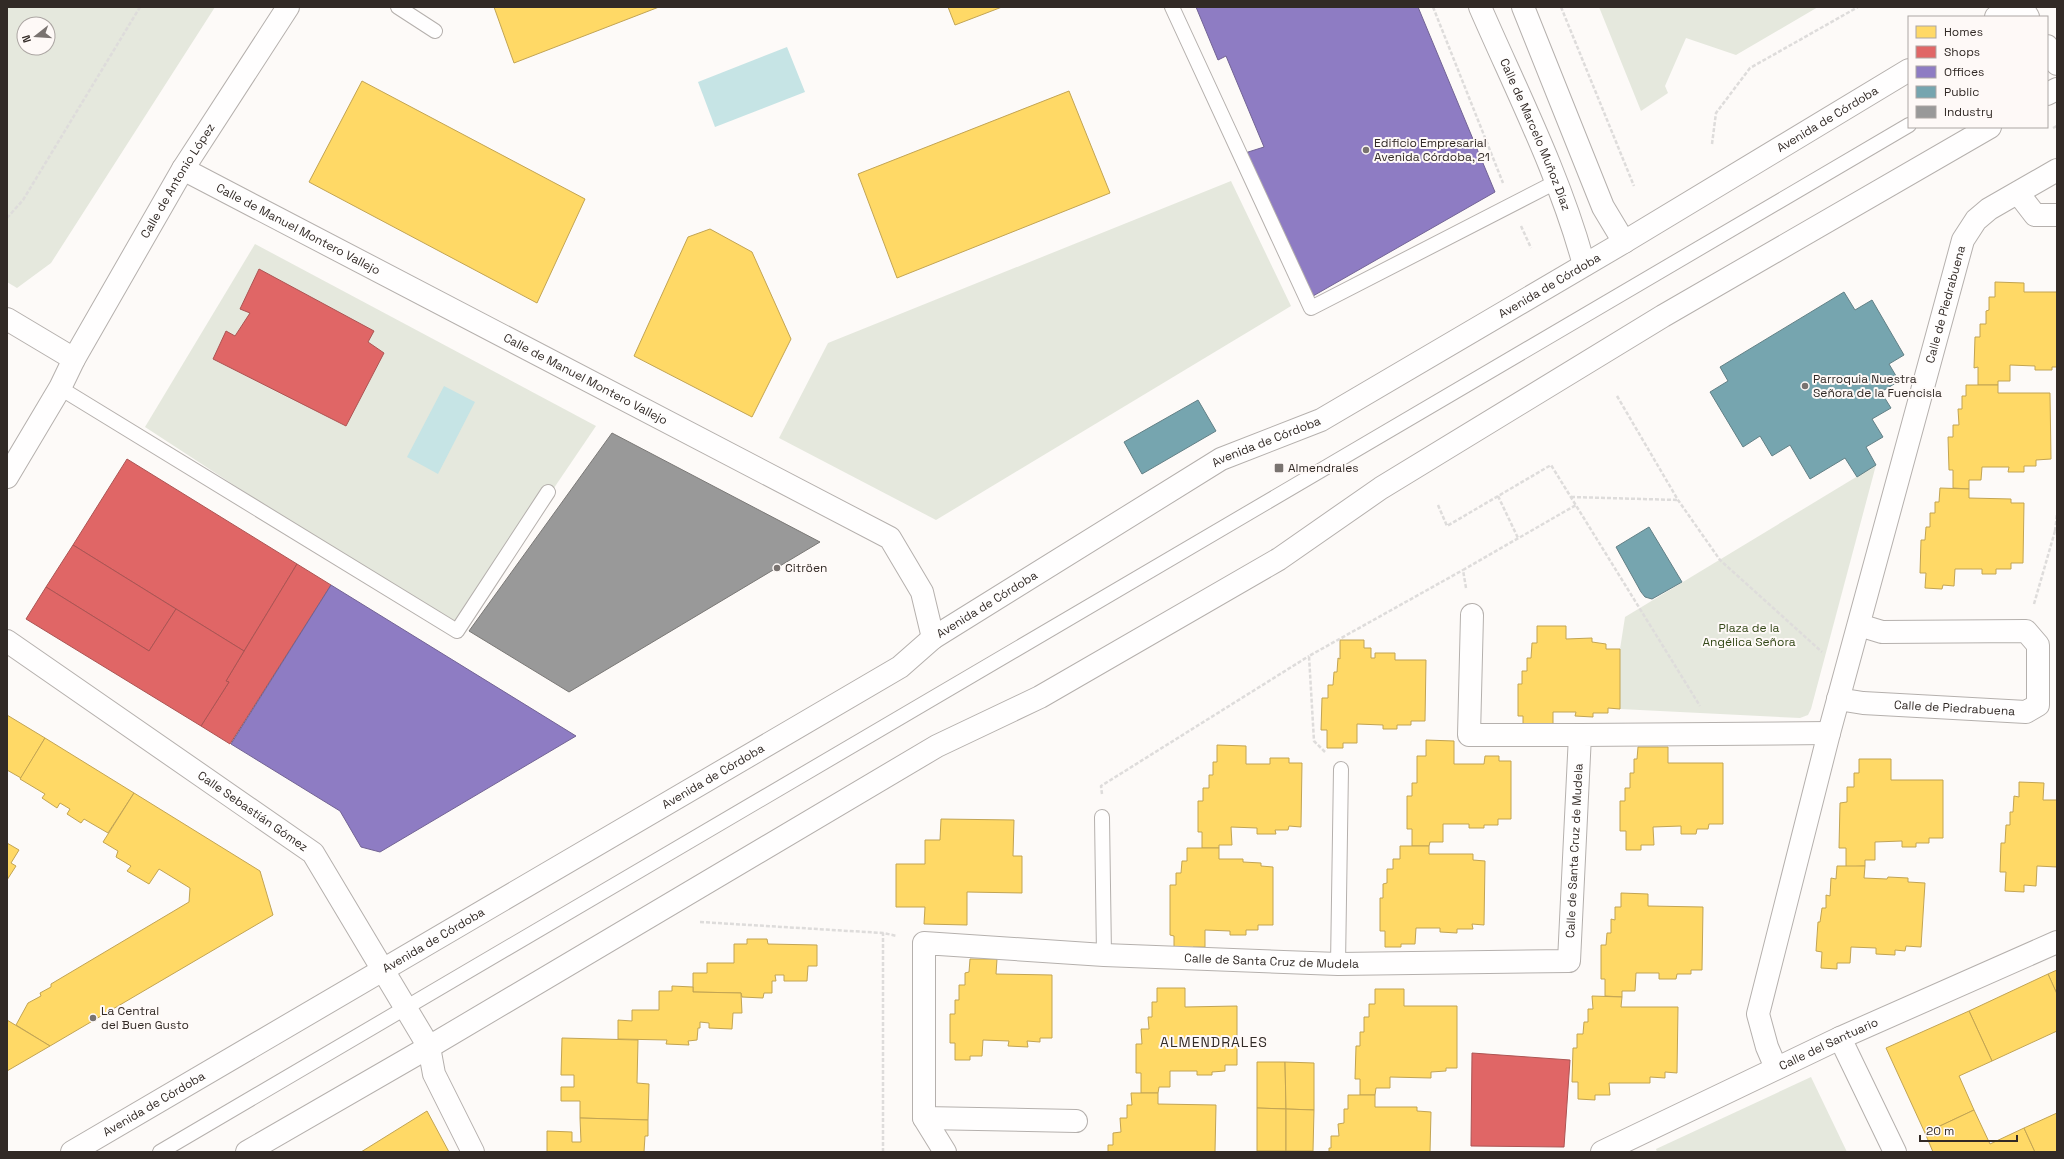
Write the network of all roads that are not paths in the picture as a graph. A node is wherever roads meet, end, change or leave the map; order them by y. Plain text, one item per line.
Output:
1 (288, 7) edge
2 (398, 7) edge
3 (1172, 7) edge
4 (1480, 7) edge
5 (1523, 7) edge
6 (2013, 7) edge
7 (2022, 7) edge
8 (1998, 16) edge
9 (2027, 16) edge
10 (435, 31) dead end
11 (2057, 38) edge
12 (2048, 44) edge
13 (2048, 47) edge
14 (2057, 64) edge
15 (1908, 71) edge
16 (2057, 89) edge
17 (2048, 94) edge
18 (1908, 126) edge
19 (1988, 128) edge
20 (183, 169) junction
21 (2057, 170) edge
22 (1556, 182) junction
23 (2018, 193) junction
24 (2057, 215) edge
25 (1624, 242) junction
26 (1584, 265) junction
27 (7, 319) edge
28 (74, 359) junction
29 (60, 388) junction
30 (7, 477) edge
31 (548, 492) dead end
32 (1472, 615) road end
33 (1859, 624) junction
34 (934, 638) junction
35 (7, 641) edge
36 (1838, 699) junction
37 (1829, 732) junction
38 (1580, 735) junction
39 (1341, 769) road end
40 (1102, 817) road end
41 (2057, 942) edge
42 (1104, 955) junction
43 (1338, 964) junction
44 (384, 971) junction
45 (406, 1007) junction
46 (1840, 1038) junction
47 (429, 1047) junction
48 (1776, 1068) junction
49 (924, 1118) junction
50 (1076, 1121) dead end
51 (1611, 1150) edge
52 (72, 1152) edge
53 (160, 1152) edge
54 (247, 1152) edge
55 (473, 1152) edge
56 (944, 1152) edge
57 (1895, 1152) edge

1 - 20 street, Calle de Antonio López
2 - 10 lane
3 - 22 lane
4 - 22 street, Calle de Marcelo Muñoz Díaz
5 - 25 street
6 - 8 street
7 - 9 street
11 - 12 lane
13 - 14 street
15 - 25 street, Avenida de Córdoba
16 - 17 street
18 - 45 lane
19 - 47 street
20 - 28 street, Calle de Antonio López
20 - 34 street, Calle de Manuel Montero Vallejo
21 - 23 street, Calle de Piedrabuena
22 - 26 street, Calle de Marcelo Muñoz Díaz
23 - 24 street
23 - 33 street, Calle de Piedrabuena
25 - 26 street, Avenida de Córdoba
26 - 34 street, Avenida de Córdoba
27 - 28 street
28 - 29 street, Calle de Antonio López
29 - 30 street, Calle de Antonio López
29 - 31 lane
32 - 38 street
33 - 36 street, Calle de Piedrabuena
33 - 36 street, Calle de Piedrabuena
34 - 44 street, Avenida de Córdoba
35 - 44 street, Calle Sebastián Gómez
36 - 37 street, Calle de Piedrabuena
37 - 38 street
37 - 48 street, Calle de Piedrabuena
38 - 43 street, Calle de Santa Cruz de Mudela
39 - 43 lane
40 - 42 lane
41 - 46 street, Calle del Santuario
42 - 43 street, Calle de Santa Cruz de Mudela
42 - 49 street, Calle de Santa Cruz de Mudela
44 - 45 street, Calle Sebastián Gómez
44 - 52 street, Avenida de Córdoba
45 - 47 street, Calle Sebastián Gómez
45 - 53 lane
46 - 48 street, Calle del Santuario
46 - 57 street
47 - 54 street
47 - 55 street, Calle Sebastián Gómez
48 - 51 street, Calle del Santuario
49 - 50 street
49 - 56 street

